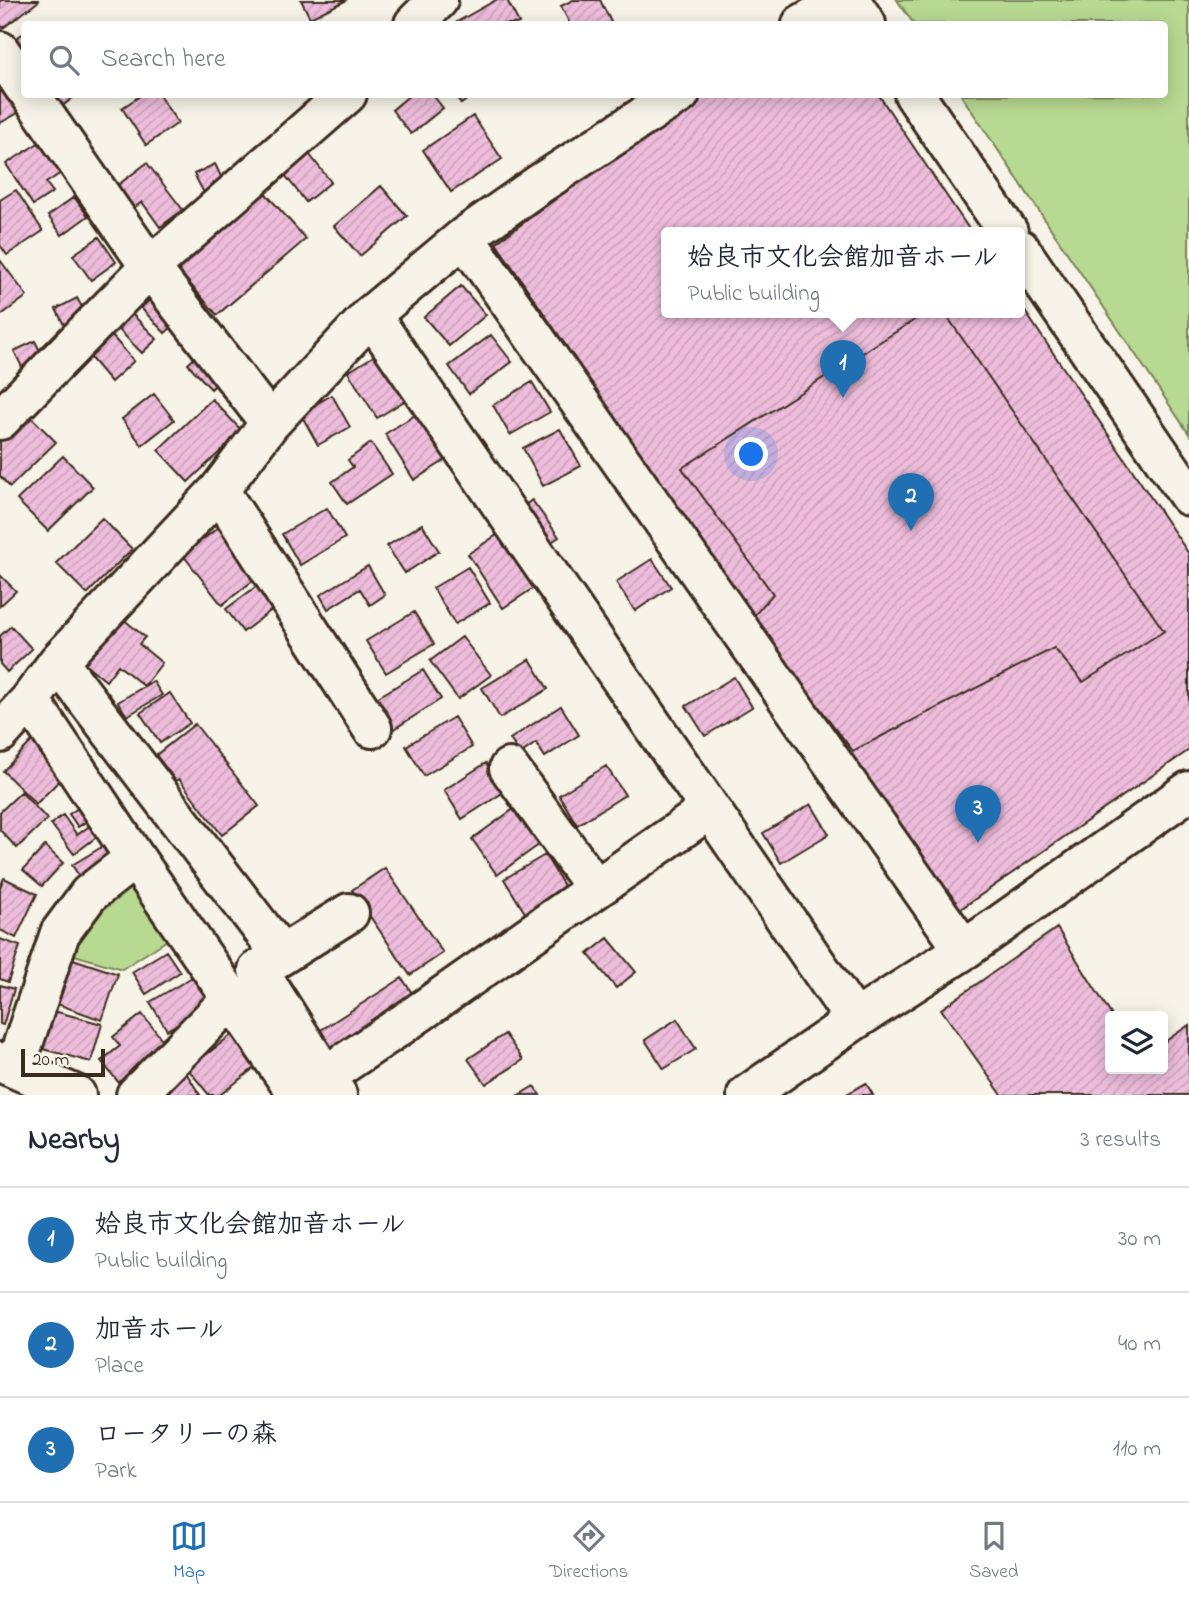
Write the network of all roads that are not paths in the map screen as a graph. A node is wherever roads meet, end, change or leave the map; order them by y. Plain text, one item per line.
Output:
1 (438, 0) edge
2 (844, 0) edge
3 (849, 0) edge
4 (417, 21) edge
5 (807, 21) edge
6 (864, 21) edge
7 (0, 51) edge
8 (21, 82) edge
9 (33, 98) edge
10 (342, 98) edge
11 (673, 98) edge
12 (917, 98) edge
13 (1005, 227) edge
14 (464, 237) junction
15 (1025, 256) edge
16 (150, 267) junction
17 (371, 315) junction
18 (0, 420) edge
19 (270, 423) junction
20 (219, 490) junction
21 (1189, 496) edge
22 (58, 662) junction
23 (30, 699) junction
24 (372, 728) dead end
25 (0, 733) edge
26 (509, 768) dead end
27 (1189, 791) edge
28 (710, 809) junction
29 (135, 858) junction
30 (596, 889) junction
31 (349, 914) dead end
32 (964, 950) junction
33 (270, 962) junction
34 (229, 994) junction
35 (855, 1020) junction
36 (7, 1065) edge
37 (311, 1091) edge
38 (76, 1095) edge
39 (136, 1095) edge
40 (747, 1095) edge

1 - 4 street
2 - 5 street
3 - 6 street
7 - 8 street
9 - 16 street
10 - 16 street
11 - 14 street
12 - 13 street
14 - 17 street
14 - 32 street
15 - 21 street
16 - 18 street
16 - 19 street
17 - 19 street
17 - 28 street
19 - 20 street
20 - 22 street
20 - 24 street
22 - 23 street
22 - 33 street
23 - 25 street
23 - 29 street
26 - 30 street
27 - 32 street
28 - 30 street
28 - 35 street
29 - 34 street
29 - 36 street
30 - 37 street
31 - 33 street
32 - 35 street
33 - 34 street
33 - 37 street
34 - 37 street
34 - 39 street
35 - 40 street
36 - 38 street

